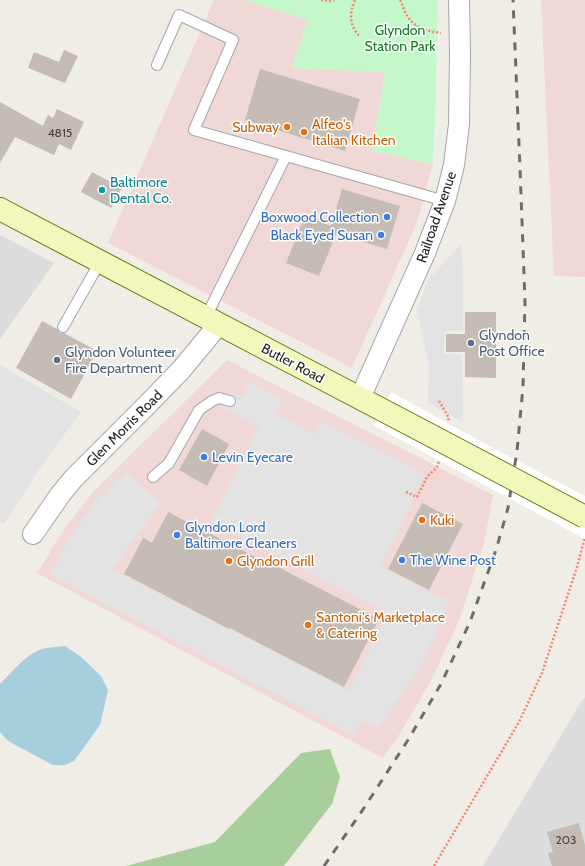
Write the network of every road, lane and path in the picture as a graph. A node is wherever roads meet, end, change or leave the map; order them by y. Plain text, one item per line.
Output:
1 (321, 0) edge
2 (334, 0) edge
3 (355, 0) edge
4 (400, 0) edge
5 (459, 0) edge
6 (459, 35) junction
7 (360, 37) dead end
8 (157, 65) dead end
9 (286, 156) junction
10 (445, 201) junction
11 (0, 210) edge
12 (100, 262) junction
13 (213, 321) junction
14 (63, 327) dead end
15 (360, 398) junction
16 (230, 401) dead end
17 (153, 477) dead end
18 (585, 517) edge
19 (32, 534) dead end
20 (585, 537) edge
21 (434, 866) edge

1 - 2 path
3 - 7 path
4 - 6 path
5 - 6 street, Railroad Avenue
6 - 10 street, Railroad Avenue
8 - 9 lane
9 - 10 lane
9 - 13 lane
10 - 15 street, Railroad Avenue
11 - 12 main road, Butler Road
12 - 13 main road, Butler Road
12 - 14 lane
13 - 15 main road, Butler Road
13 - 19 street, Glen Morris Road
15 - 18 main road, Butler Road, bridge
16 - 17 lane
20 - 21 path

